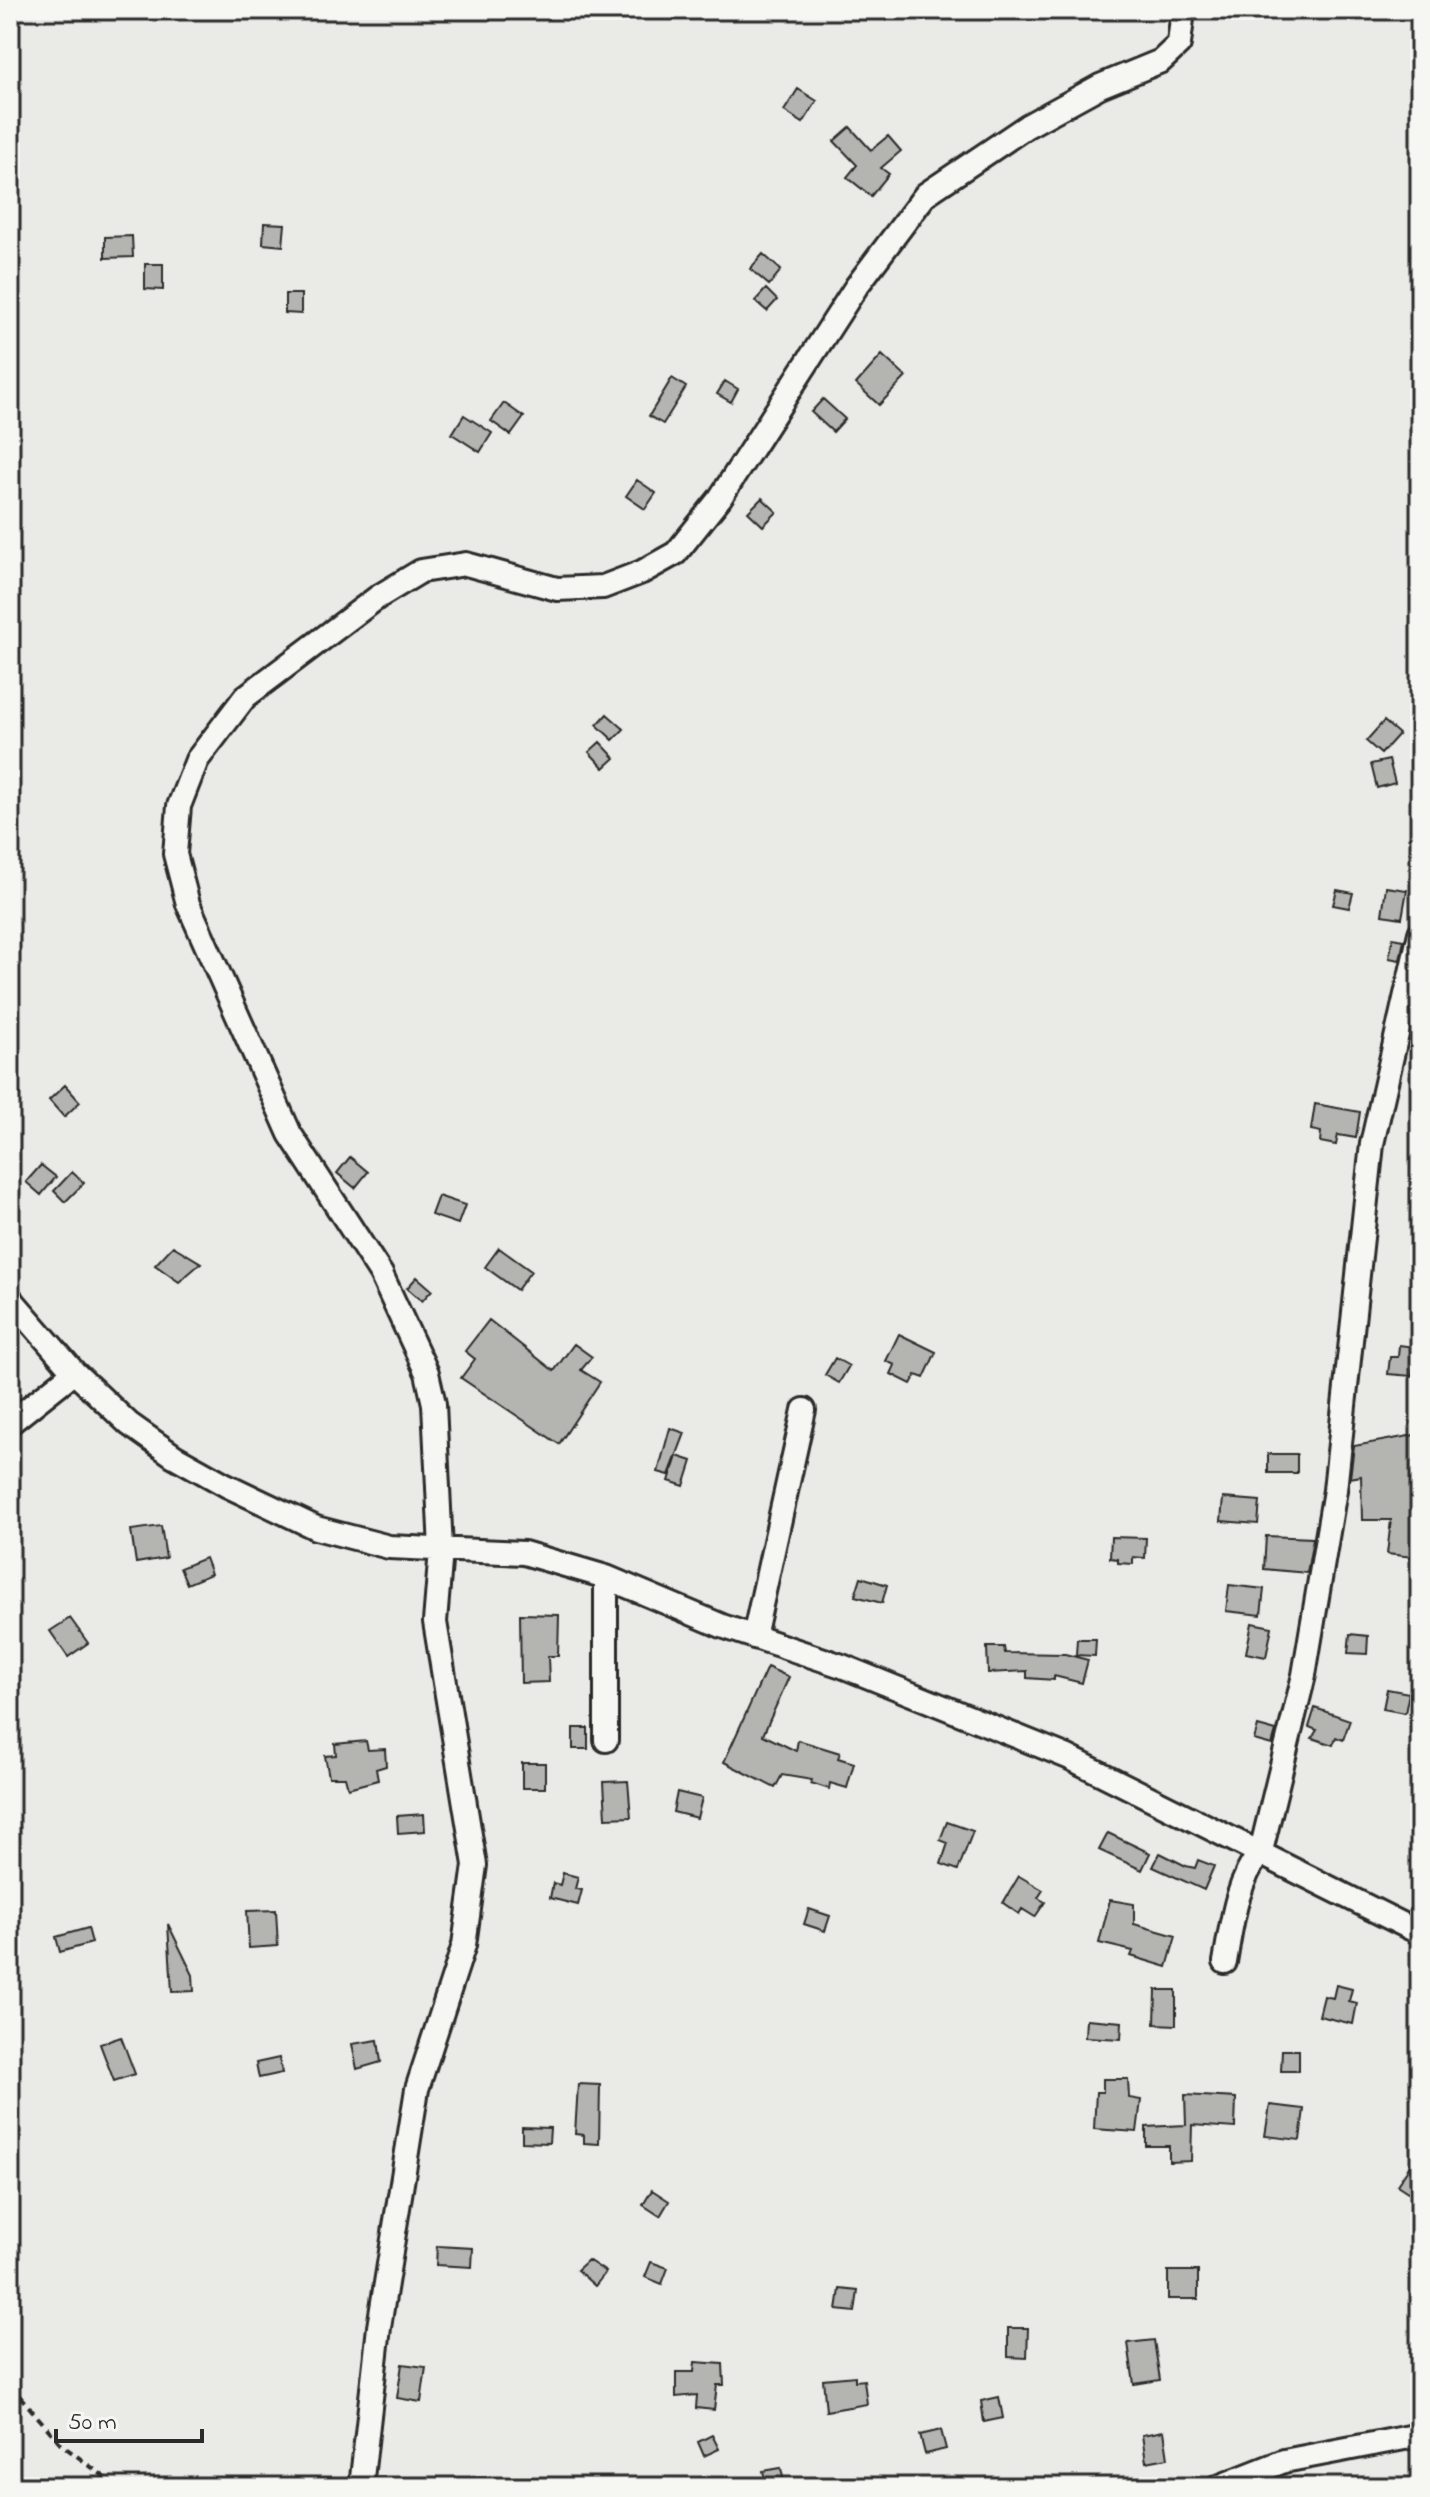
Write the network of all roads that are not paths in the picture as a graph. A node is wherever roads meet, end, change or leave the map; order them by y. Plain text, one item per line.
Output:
1 (1183, 10) edge
2 (1420, 933) edge
3 (10, 1298) edge
4 (74, 1372) junction
5 (804, 1410) dead end
6 (10, 1423) edge
7 (441, 1550) junction
8 (606, 1577) junction
9 (754, 1637) junction
10 (606, 1740) dead end
11 (1261, 1851) junction
12 (1420, 1933) edge
13 (1225, 1962) dead end
14 (1420, 2435) edge
15 (361, 2487) edge
16 (1218, 2487) edge

1 - 7 street
2 - 11 street
3 - 4 street
4 - 6 street
4 - 7 street
5 - 9 street
7 - 8 street
7 - 15 street
8 - 9 street
8 - 10 street
9 - 11 street
11 - 12 street
11 - 13 street
14 - 16 street

